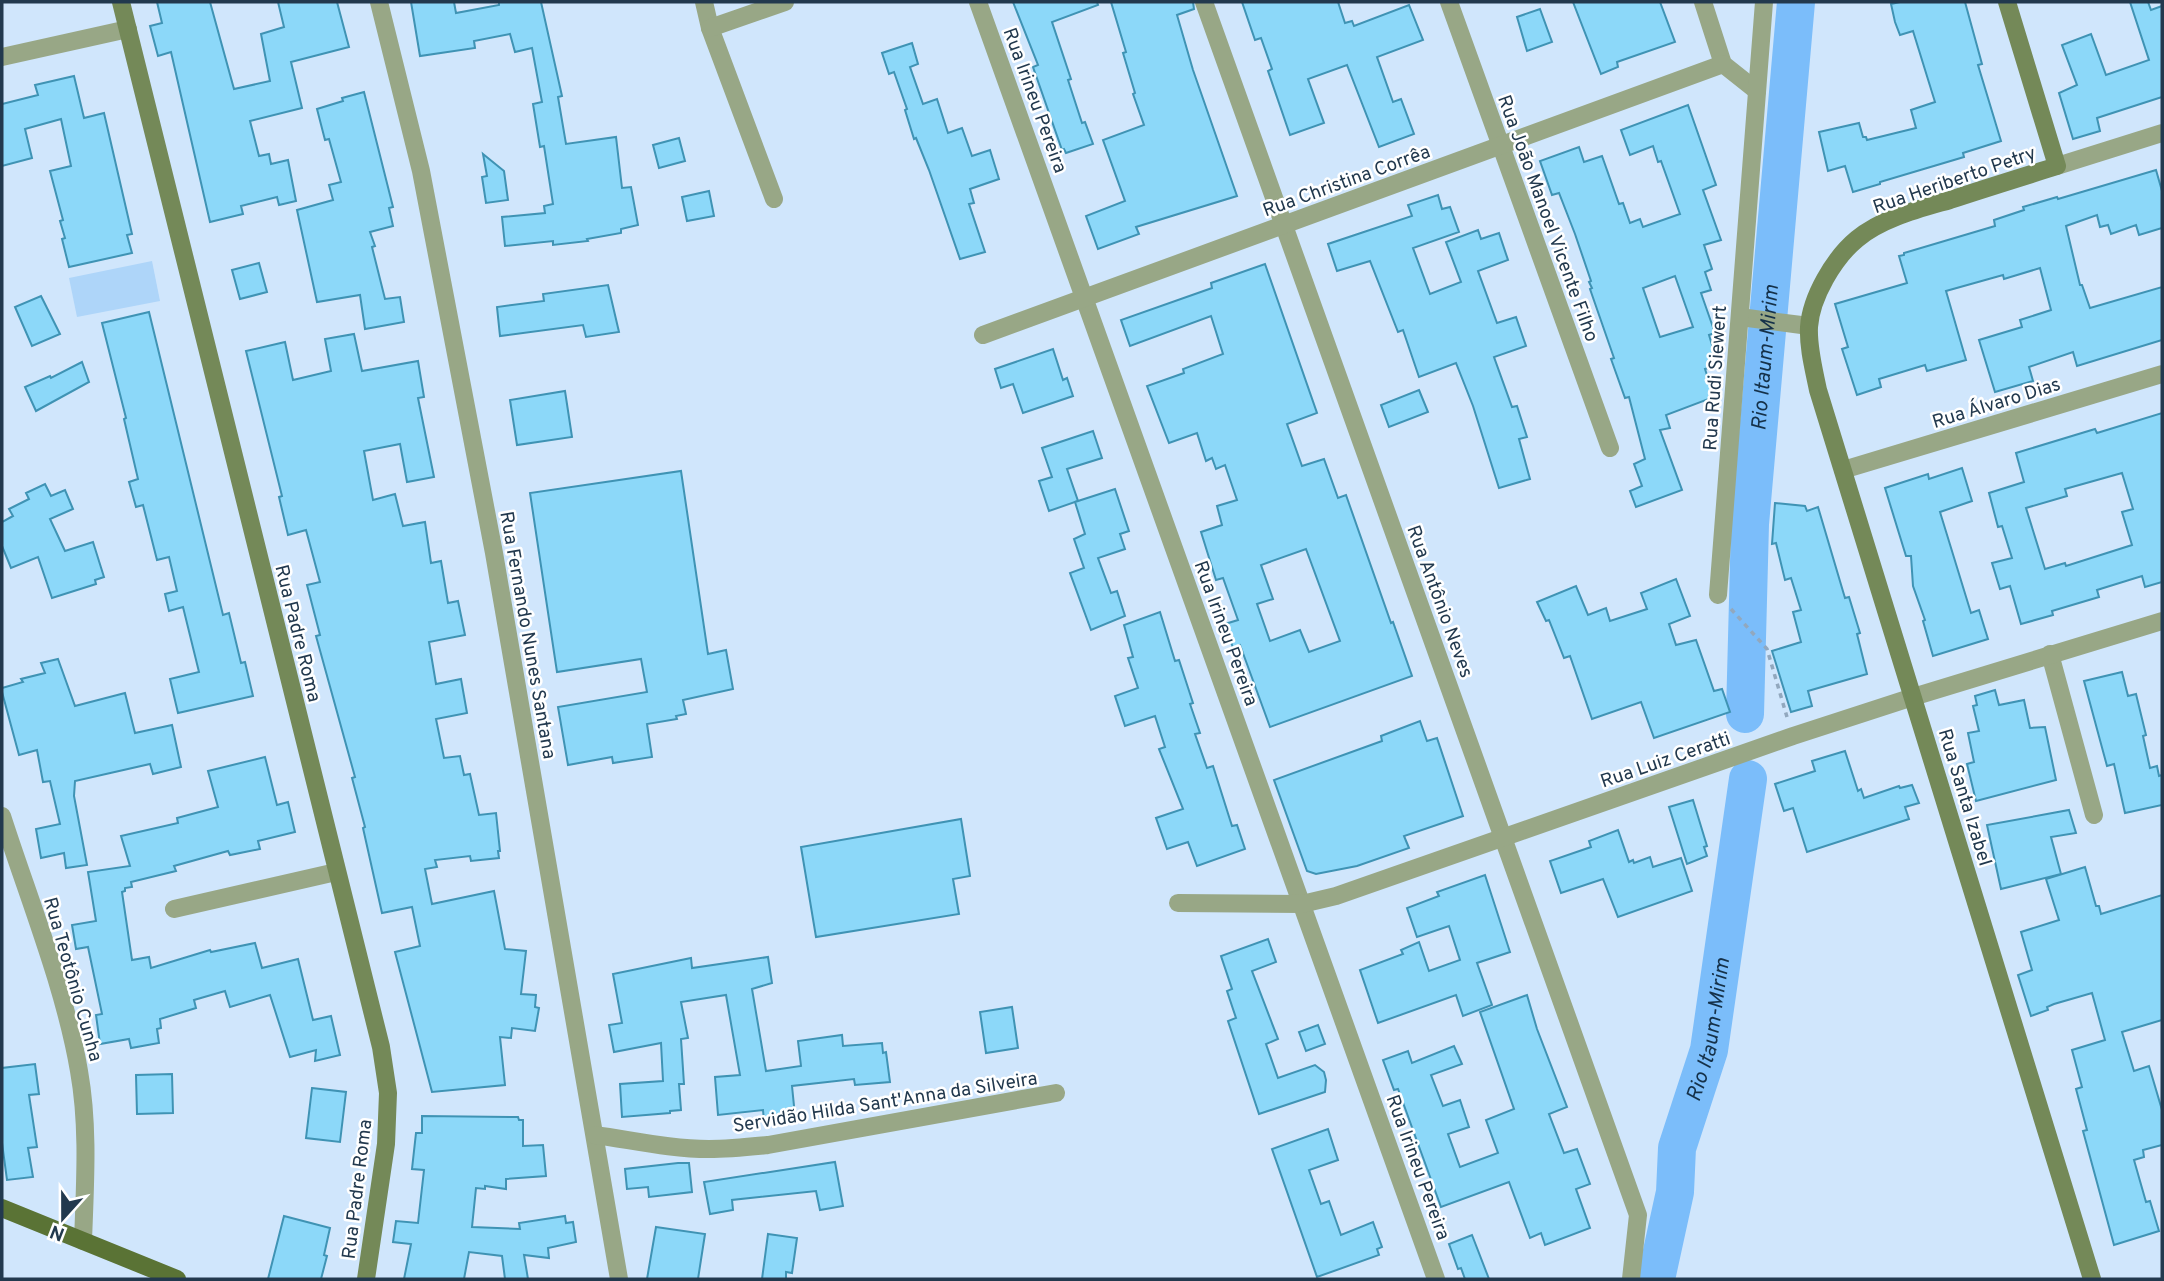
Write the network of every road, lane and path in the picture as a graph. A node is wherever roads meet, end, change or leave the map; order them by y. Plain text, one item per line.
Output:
1 (121, 2) edge
2 (379, 2) edge
3 (704, 2) edge
4 (785, 2) edge
5 (978, 2) edge
6 (1204, 2) edge
7 (1450, 2) edge
8 (1703, 2) edge
9 (1764, 2) edge
10 (2007, 2) edge
11 (710, 28) junction
12 (128, 29) junction
13 (2, 57) edge
14 (1723, 64) junction
15 (1756, 92) junction
16 (2162, 133) edge
17 (1501, 145) junction
18 (2057, 166) junction
19 (774, 199) dead end
20 (1284, 225) junction
21 (1084, 298) junction
22 (1740, 317) junction
23 (1809, 326) junction
24 (983, 335) dead end
25 (2162, 374) edge
26 (1610, 448) dead end
27 (1843, 470) junction
28 (1718, 595) joint
29 (2162, 621) edge
30 (2050, 654) junction
31 (1913, 697) junction
32 (1793, 736) junction
33 (2094, 815) dead end
34 (2, 817) edge
35 (1503, 838) junction
36 (336, 872) junction
37 (1178, 903) dead end
38 (1302, 904) junction
39 (174, 909) dead end
40 (1056, 1093) dead end
41 (595, 1135) junction
42 (2, 1208) edge
43 (83, 1241) junction
44 (177, 1279) edge
45 (366, 1279) edge
46 (620, 1279) edge
47 (1436, 1279) edge
48 (1631, 1279) edge
49 (2092, 1279) edge

1 - 12 street, Rua Padre Roma
2 - 41 street, Rua Fernando Nunes Santana
3 - 11 street
4 - 11 street
5 - 21 street, Rua Irineu Pereira
6 - 20 street, Rua Antônio Neves
7 - 17 street, Rua João Manoel Vicente Filho
8 - 14 street
9 - 15 street, Rua Rudi Siewert
10 - 18 street
11 - 19 street
12 - 13 street
12 - 36 street, Rua Padre Roma
14 - 15 street
14 - 17 street, Rua Christina Corrêa
15 - 22 street, Rua Rudi Siewert
16 - 18 street, Rua Heriberto Petry
17 - 20 street, Rua Christina Corrêa
17 - 26 street, Rua João Manoel Vicente Filho
18 - 23 street, Rua Heriberto Petry
20 - 21 street, Rua Christina Corrêa
20 - 35 street, Rua Antônio Neves
21 - 24 street, Rua Christina Corrêa
21 - 38 street, Rua Irineu Pereira
22 - 23 street
22 - 28 street, Rua Rudi Siewert
23 - 27 street, Rua Santa Izabel
25 - 27 street, Rua Álvaro Dias
27 - 31 street, Rua Santa Izabel
28 - 32 path
29 - 30 street, Rua Luiz Ceratti
30 - 31 street, Rua Luiz Ceratti
30 - 33 street
31 - 32 street, Rua Luiz Ceratti
31 - 49 street, Rua Santa Izabel
32 - 35 street, Rua Luiz Ceratti
34 - 43 street, Rua Teotônio Cunha
35 - 38 street, Rua Luiz Ceratti
35 - 48 street, Rua Antônio Neves
36 - 39 street
36 - 45 street, Rua Padre Roma
37 - 38 street, Rua Luiz Ceratti
38 - 47 street, Rua Irineu Pereira
40 - 41 street, Servidão Hilda Sant'Anna da Silveira
41 - 46 street, Rua Fernando Nunes Santana
42 - 43 main road
43 - 44 main road

